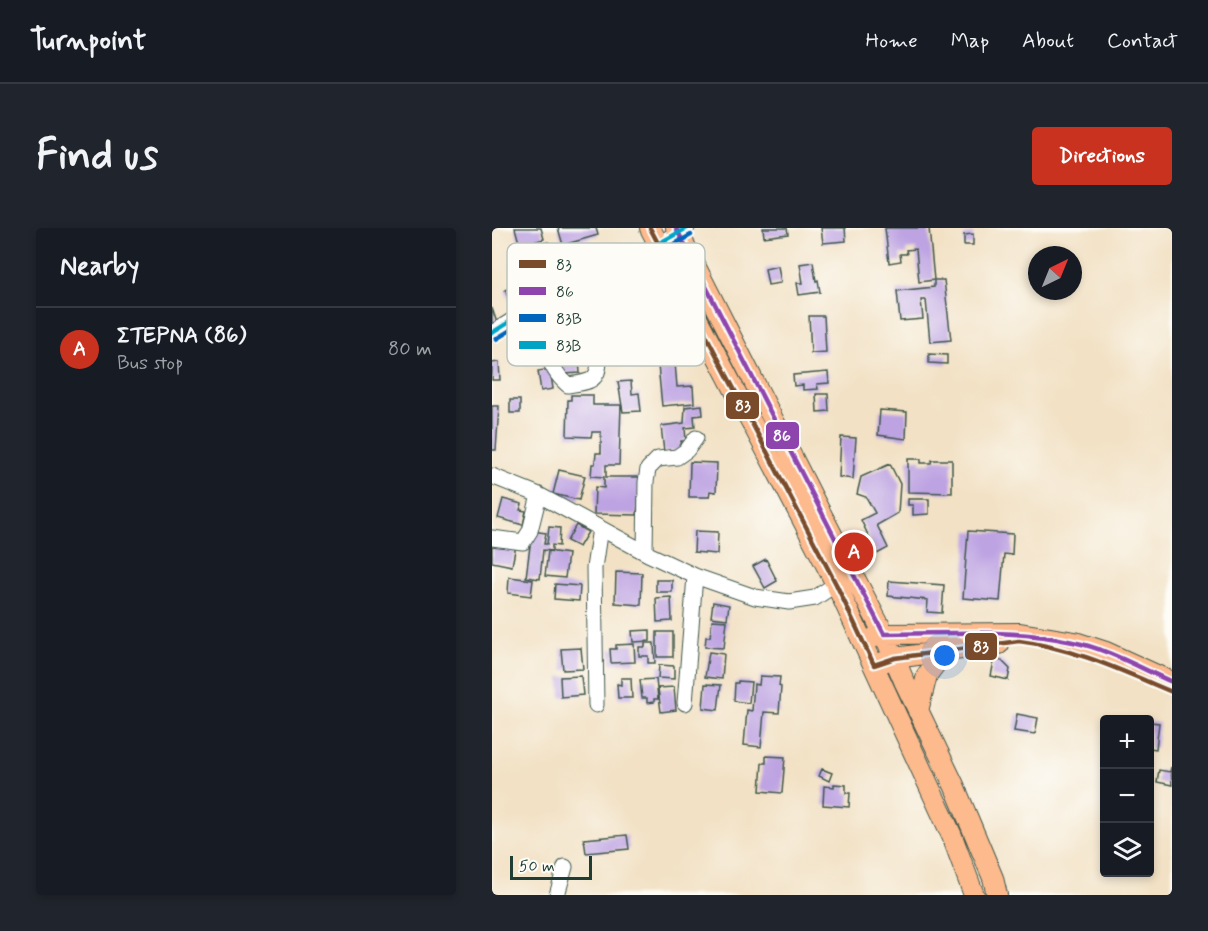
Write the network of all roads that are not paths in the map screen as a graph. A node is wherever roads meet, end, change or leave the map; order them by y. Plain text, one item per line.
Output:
1 (643, 228) edge
2 (680, 229) edge
3 (653, 239) edge
4 (687, 243) edge
5 (705, 280) edge
6 (507, 324) edge
7 (492, 333) edge
8 (705, 337) edge
9 (553, 366) edge
10 (599, 366) edge
11 (696, 438) dead end
12 (492, 476) edge
13 (539, 495) junction
14 (600, 528) junction
15 (492, 538) edge
16 (645, 552) junction
17 (695, 576) junction
18 (836, 584) junction
19 (884, 634) junction
20 (863, 642) junction
21 (945, 651) junction
22 (895, 658) junction
23 (874, 665) junction
24 (1172, 682) edge
25 (1172, 692) edge
26 (685, 703) dead end
27 (596, 705) dead end
28 (918, 711) junction
29 (565, 867) dead end
30 (557, 895) edge
31 (974, 895) edge
32 (997, 895) edge

1 - 3 street
2 - 3 street
2 - 4 main road
5 - 19 main road
6 - 7 street
8 - 18 main road
9 - 10 street
11 - 16 street
12 - 13 street
13 - 14 street
13 - 15 street
14 - 16 street
14 - 27 street
16 - 17 street
17 - 18 street
17 - 26 street
18 - 20 main road
19 - 20 main road
19 - 22 main road
19 - 24 main road
20 - 23 main road
21 - 22 main road
21 - 25 main road
21 - 28 main road
22 - 23 main road
22 - 28 main road
23 - 31 main road
28 - 32 main road
29 - 30 street

